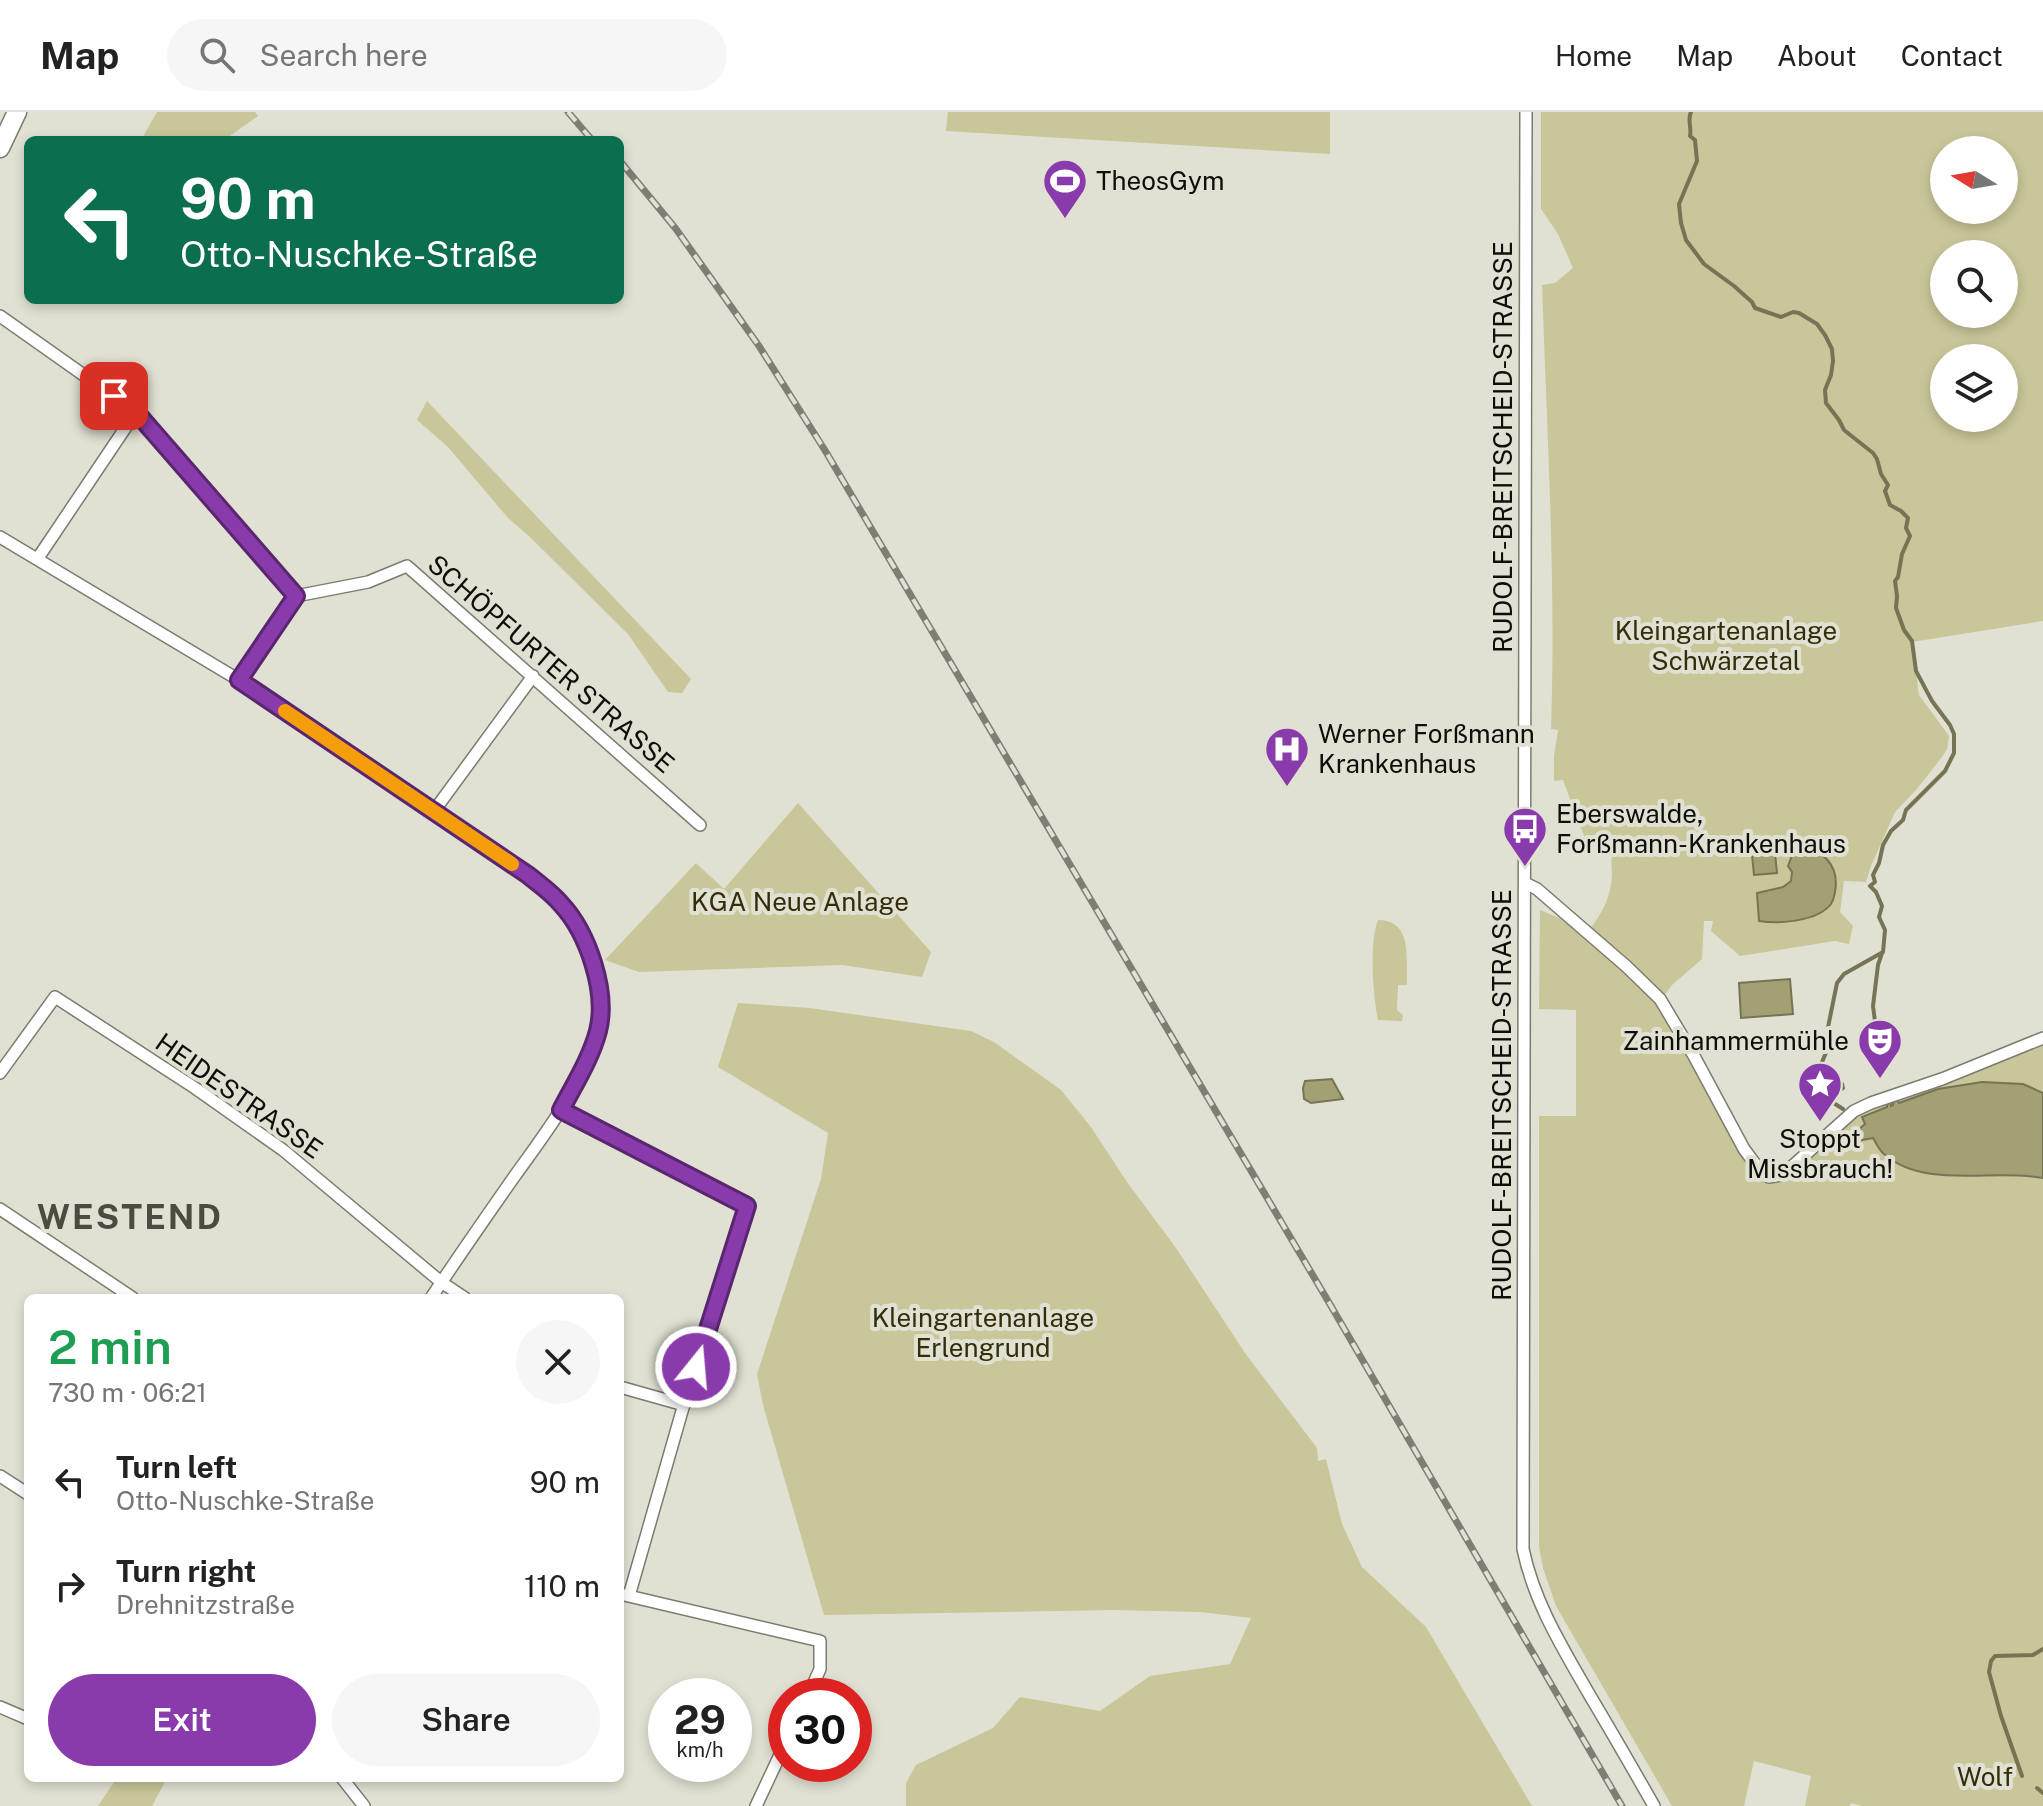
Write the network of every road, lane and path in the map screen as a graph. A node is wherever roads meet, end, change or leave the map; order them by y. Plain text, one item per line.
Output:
1 (17, 112) edge
2 (1526, 112) edge
3 (0, 148) edge
4 (0, 316) edge
5 (136, 412) junction
6 (0, 537) edge
7 (38, 558) junction
8 (296, 596) junction
9 (533, 676) junction
10 (239, 680) junction
11 (434, 811) junction
12 (700, 825) dead end
13 (1525, 883) junction
14 (2043, 1038) edge
15 (0, 1073) edge
16 (561, 1110) junction
17 (0, 1209) edge
18 (441, 1282) junction
19 (127, 1294) edge
20 (434, 1294) edge
21 (459, 1294) edge
22 (624, 1388) edge
23 (684, 1405) junction
24 (0, 1476) edge
25 (24, 1491) edge
26 (624, 1595) edge
27 (816, 1678) edge
28 (0, 1707) edge
29 (24, 1717) edge
30 (768, 1780) edge
31 (345, 1782) edge
32 (364, 1806) edge
33 (756, 1806) edge
34 (1654, 1806) edge

1 - 3 main road
2 - 13 street, RUDOLF-BREITSCHEID-STRASSE
4 - 5 street
5 - 7 street
5 - 8 street
6 - 7 street
7 - 10 street
8 - 9 street, SCHÖPFURTER STRASSE
8 - 10 street
9 - 11 street
9 - 12 street, SCHÖPFURTER STRASSE
10 - 11 street
11 - 16 street
13 - 14 street
13 - 34 street, RUDOLF-BREITSCHEID-STRASSE
15 - 18 street, HEIDESTRASSE
16 - 18 street
16 - 23 street
17 - 19 street
18 - 20 street
18 - 21 street, HEIDESTRASSE
22 - 23 street
23 - 26 street
24 - 25 street
26 - 27 street
28 - 29 street
30 - 33 street
31 - 32 street

